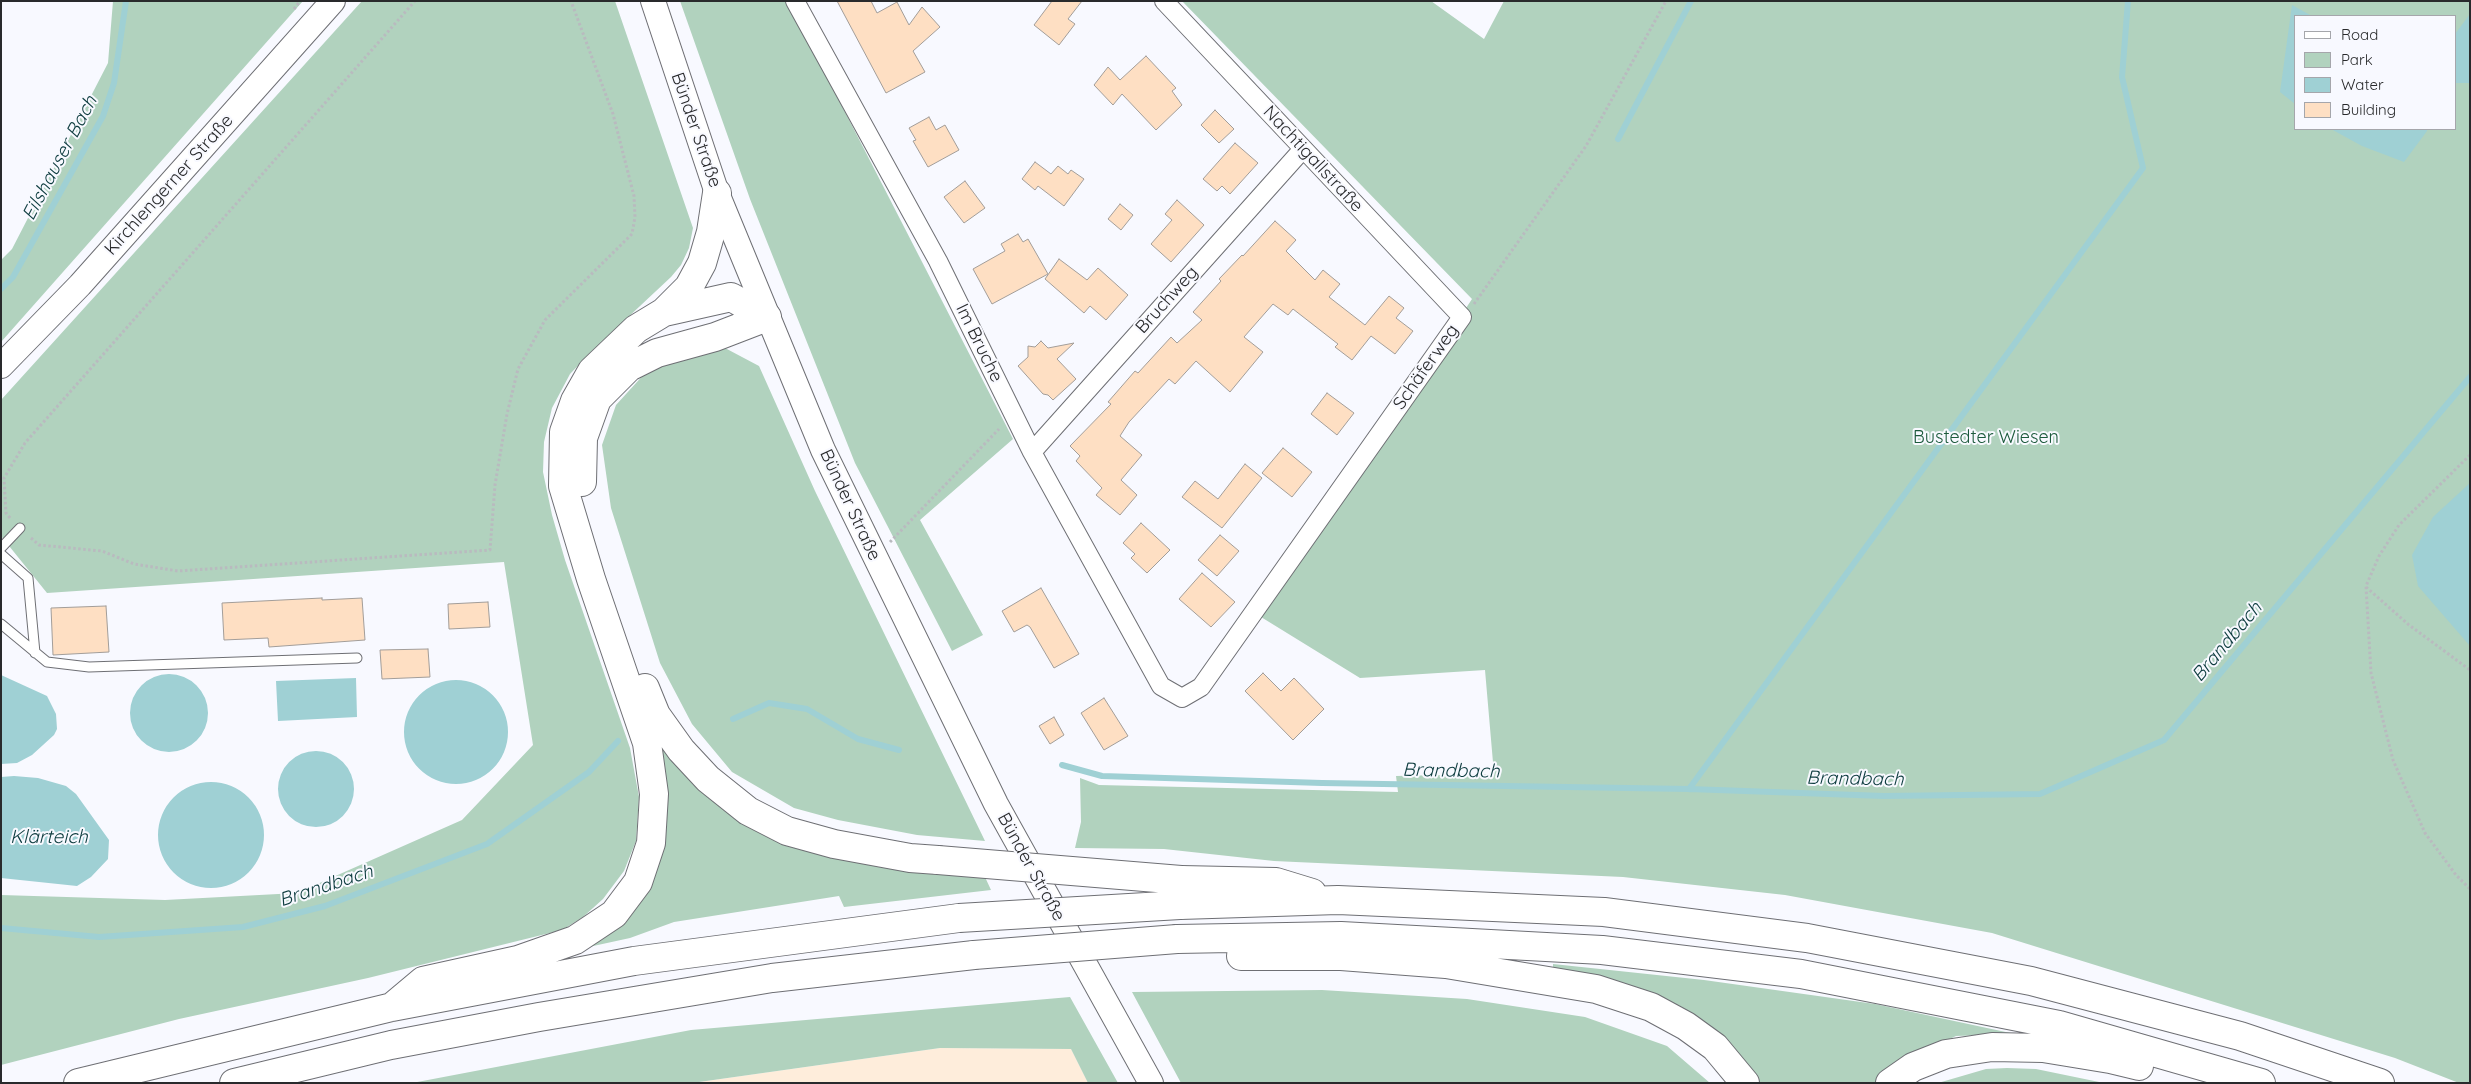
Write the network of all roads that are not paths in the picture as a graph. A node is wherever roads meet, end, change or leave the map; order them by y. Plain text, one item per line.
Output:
1 (333, 1) edge
2 (653, 1) edge
3 (795, 1) edge
4 (1164, 1) edge
5 (1303, 149) junction
6 (717, 193) junction
7 (664, 312) junction
8 (767, 317) junction
9 (1462, 317) joint
10 (1, 366) edge
11 (1032, 452) junction
12 (20, 528) road end
13 (1, 548) edge
14 (1, 554) edge
15 (1, 624) edge
16 (36, 653) junction
17 (357, 658) dead end
18 (1161, 686) joint
19 (1181, 892) junction
20 (1177, 939) junction
21 (392, 1007) junction
22 (78, 1083) edge
23 (234, 1083) edge
24 (1151, 1083) edge
25 (1745, 1083) edge
26 (1890, 1083) edge
27 (2198, 1083) edge
28 (2261, 1083) edge
29 (2380, 1083) edge

1 - 10 main road, Kirchlengerner Straße
2 - 6 main road, Bünder Straße
3 - 11 street, Im Bruche
4 - 5 street, Nachtigallstraße
5 - 9 street, Nachtigallstraße
5 - 11 street, Bruchweg
6 - 7 highway
6 - 8 main road, Bünder Straße
7 - 8 highway
7 - 21 highway
8 - 19 highway, bridge
8 - 24 main road, Bünder Straße
9 - 18 street, Schäferweg
11 - 18 street, Im Bruche
12 - 13 lane
14 - 16 lane
15 - 16 lane
16 - 17 lane
19 - 21 highway, bridge
19 - 29 highway
20 - 23 highway, bridge
20 - 25 highway
20 - 28 highway
21 - 22 highway
26 - 27 highway

